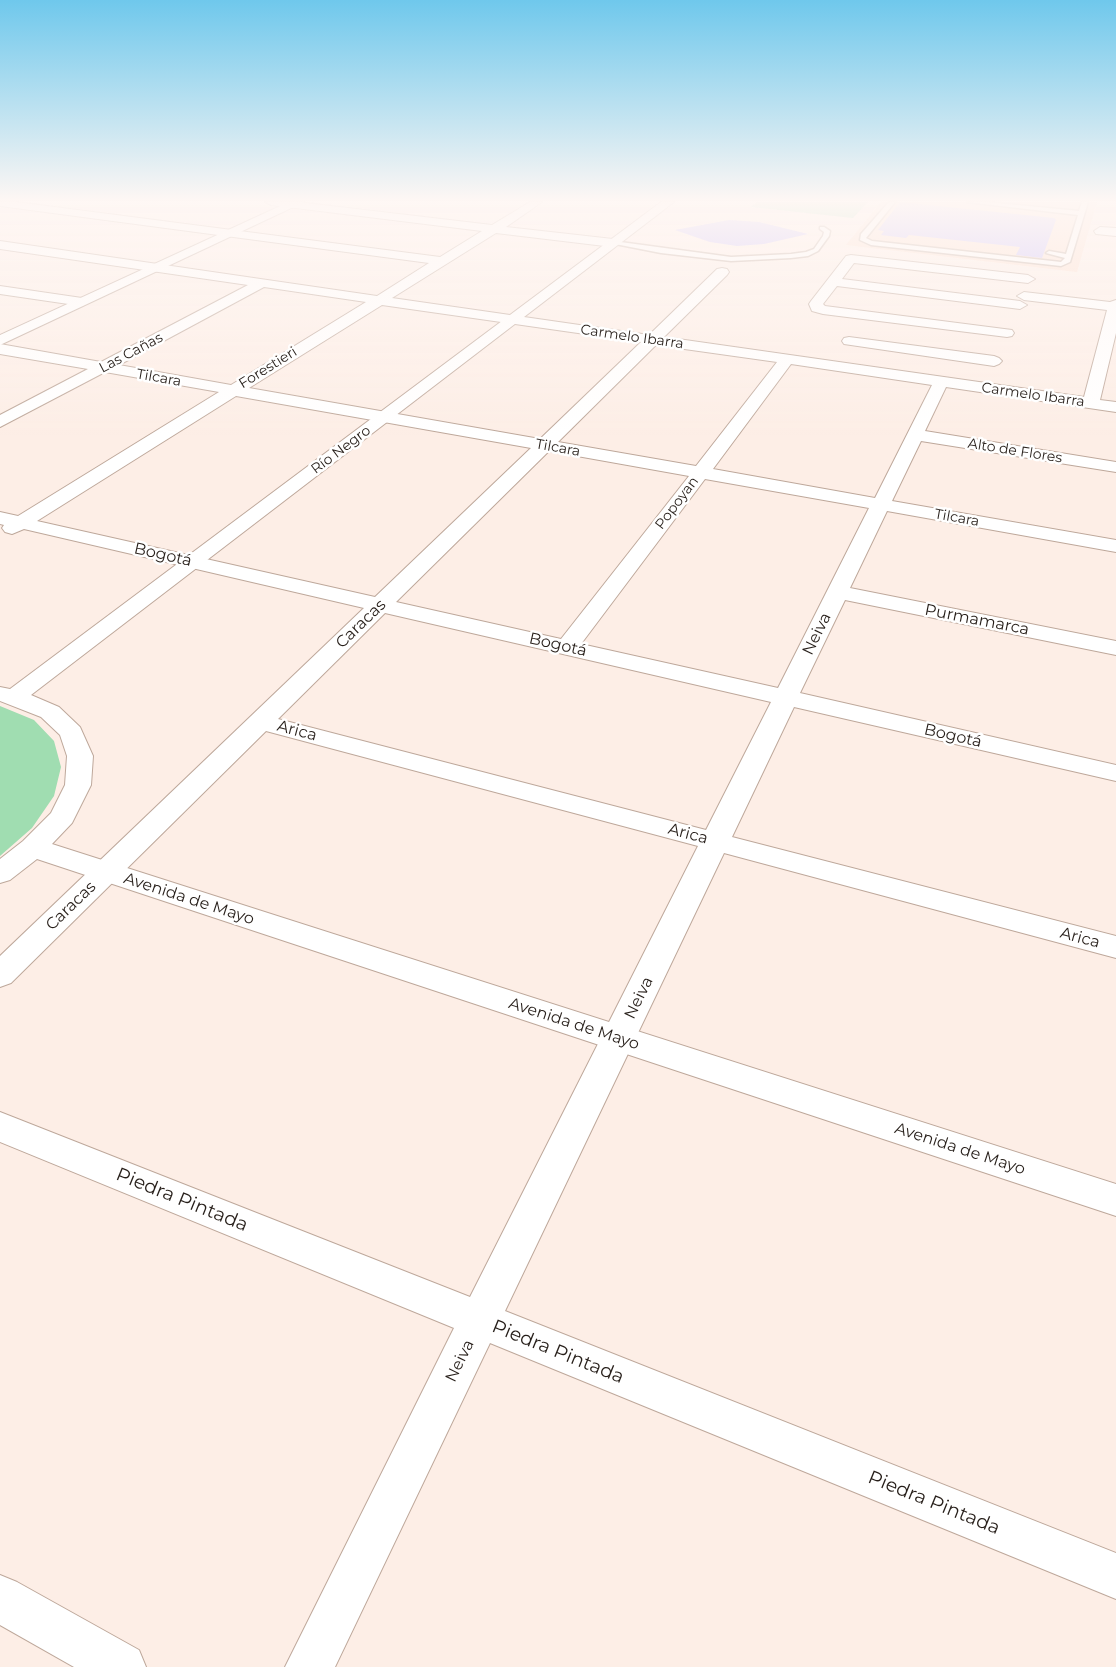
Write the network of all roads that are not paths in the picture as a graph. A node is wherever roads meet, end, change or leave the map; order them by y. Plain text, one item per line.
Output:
1 (130, 280) edge
2 (239, 280) edge
3 (411, 280) edge
4 (565, 280) edge
5 (714, 280) edge
6 (1028, 280) edge
7 (834, 282) joint
8 (262, 283) junction
9 (0, 290) edge
10 (378, 300) junction
11 (1022, 300) junction
12 (82, 302) junction
13 (1116, 306) edge
14 (867, 315) junction
15 (512, 320) junction
16 (1007, 333) junction
17 (653, 340) junction
18 (849, 340) junction
19 (0, 341) edge
20 (0, 350) edge
21 (787, 360) junction
22 (994, 361) junction
23 (831, 366) junction
24 (103, 368) junction
25 (942, 382) junction
26 (982, 388) junction
27 (232, 391) junction
28 (1091, 404) junction
29 (1116, 407) edge
30 (384, 417) junction
31 (0, 422) edge
32 (915, 435) junction
33 (544, 445) junction
34 (1116, 467) edge
35 (700, 473) junction
36 (881, 504) junction
37 (0, 518) edge
38 (21, 522) junction
39 (0, 536) edge
40 (1116, 546) edge
41 (194, 562) junction
42 (838, 592) junction
43 (381, 605) junction
44 (567, 647) junction
45 (1116, 648) edge
46 (7, 696) edge
47 (786, 698) junction
48 (260, 722) junction
49 (1116, 773) edge
50 (716, 841) junction
51 (33, 848) junction
52 (106, 872) junction
53 (0, 873) edge
54 (1116, 947) edge
55 (0, 975) edge
56 (619, 1038) junction
57 (0, 1126) edge
58 (1116, 1200) edge
59 (479, 1321) junction
60 (1116, 1576) edge
61 (0, 1599) edge
62 (122, 1667) edge
63 (309, 1667) edge

1 - 12 street
2 - 8 street, Carmelo Ibarra
3 - 10 street, Forestieri
4 - 15 street, Río Negro
5 - 17 street, Caracas
6 - 11 street
7 - 11 street
7 - 14 street
8 - 10 street, Carmelo Ibarra
8 - 24 street, Las Cañas
9 - 12 street
10 - 15 street, Carmelo Ibarra
10 - 27 street, Forestieri
11 - 13 street
11 - 16 street
12 - 19 street
13 - 28 street
14 - 16 street
14 - 18 street
15 - 17 street, Carmelo Ibarra
15 - 30 street, Río Negro
16 - 22 street
17 - 21 street, Carmelo Ibarra
17 - 33 street, Caracas
18 - 22 street
18 - 23 street
20 - 24 street, Tilcara
21 - 23 street, Carmelo Ibarra
21 - 35 street, Popoyan
22 - 26 street
23 - 25 street, Carmelo Ibarra
24 - 27 street, Tilcara
24 - 31 street, Las Cañas
25 - 26 street, Carmelo Ibarra
25 - 32 street, Neiva
26 - 28 street, Carmelo Ibarra
27 - 30 street, Tilcara
27 - 38 street, Forestieri
28 - 29 street, Carmelo Ibarra
30 - 33 street, Tilcara
30 - 41 street, Río Negro
32 - 34 street, Alto de Flores
32 - 36 street, Neiva
33 - 35 street, Tilcara
33 - 43 street, Caracas
35 - 36 street, Tilcara
35 - 44 street, Popoyan
36 - 40 street, Tilcara
36 - 42 street, Neiva
37 - 38 street, Bogotá
38 - 39 street, Forestieri
38 - 41 street, Bogotá
41 - 43 street, Bogotá
41 - 46 street, Río Negro
42 - 45 street, Purmamarca
42 - 47 street, Neiva
43 - 44 street, Bogotá
43 - 48 street, Caracas
44 - 47 street, Bogotá
46 - 51 street
47 - 49 street, Bogotá
47 - 50 street, Neiva
48 - 50 street, Arica
48 - 52 street, Caracas
50 - 54 street, Arica
50 - 56 street, Neiva
51 - 52 street, Avenida de Mayo
51 - 53 street
52 - 55 street, Caracas
52 - 56 street, Avenida de Mayo
56 - 58 street, Avenida de Mayo
56 - 59 street, Neiva
57 - 59 street, Piedra Pintada
59 - 60 street, Piedra Pintada
59 - 63 street, Neiva
61 - 62 street

